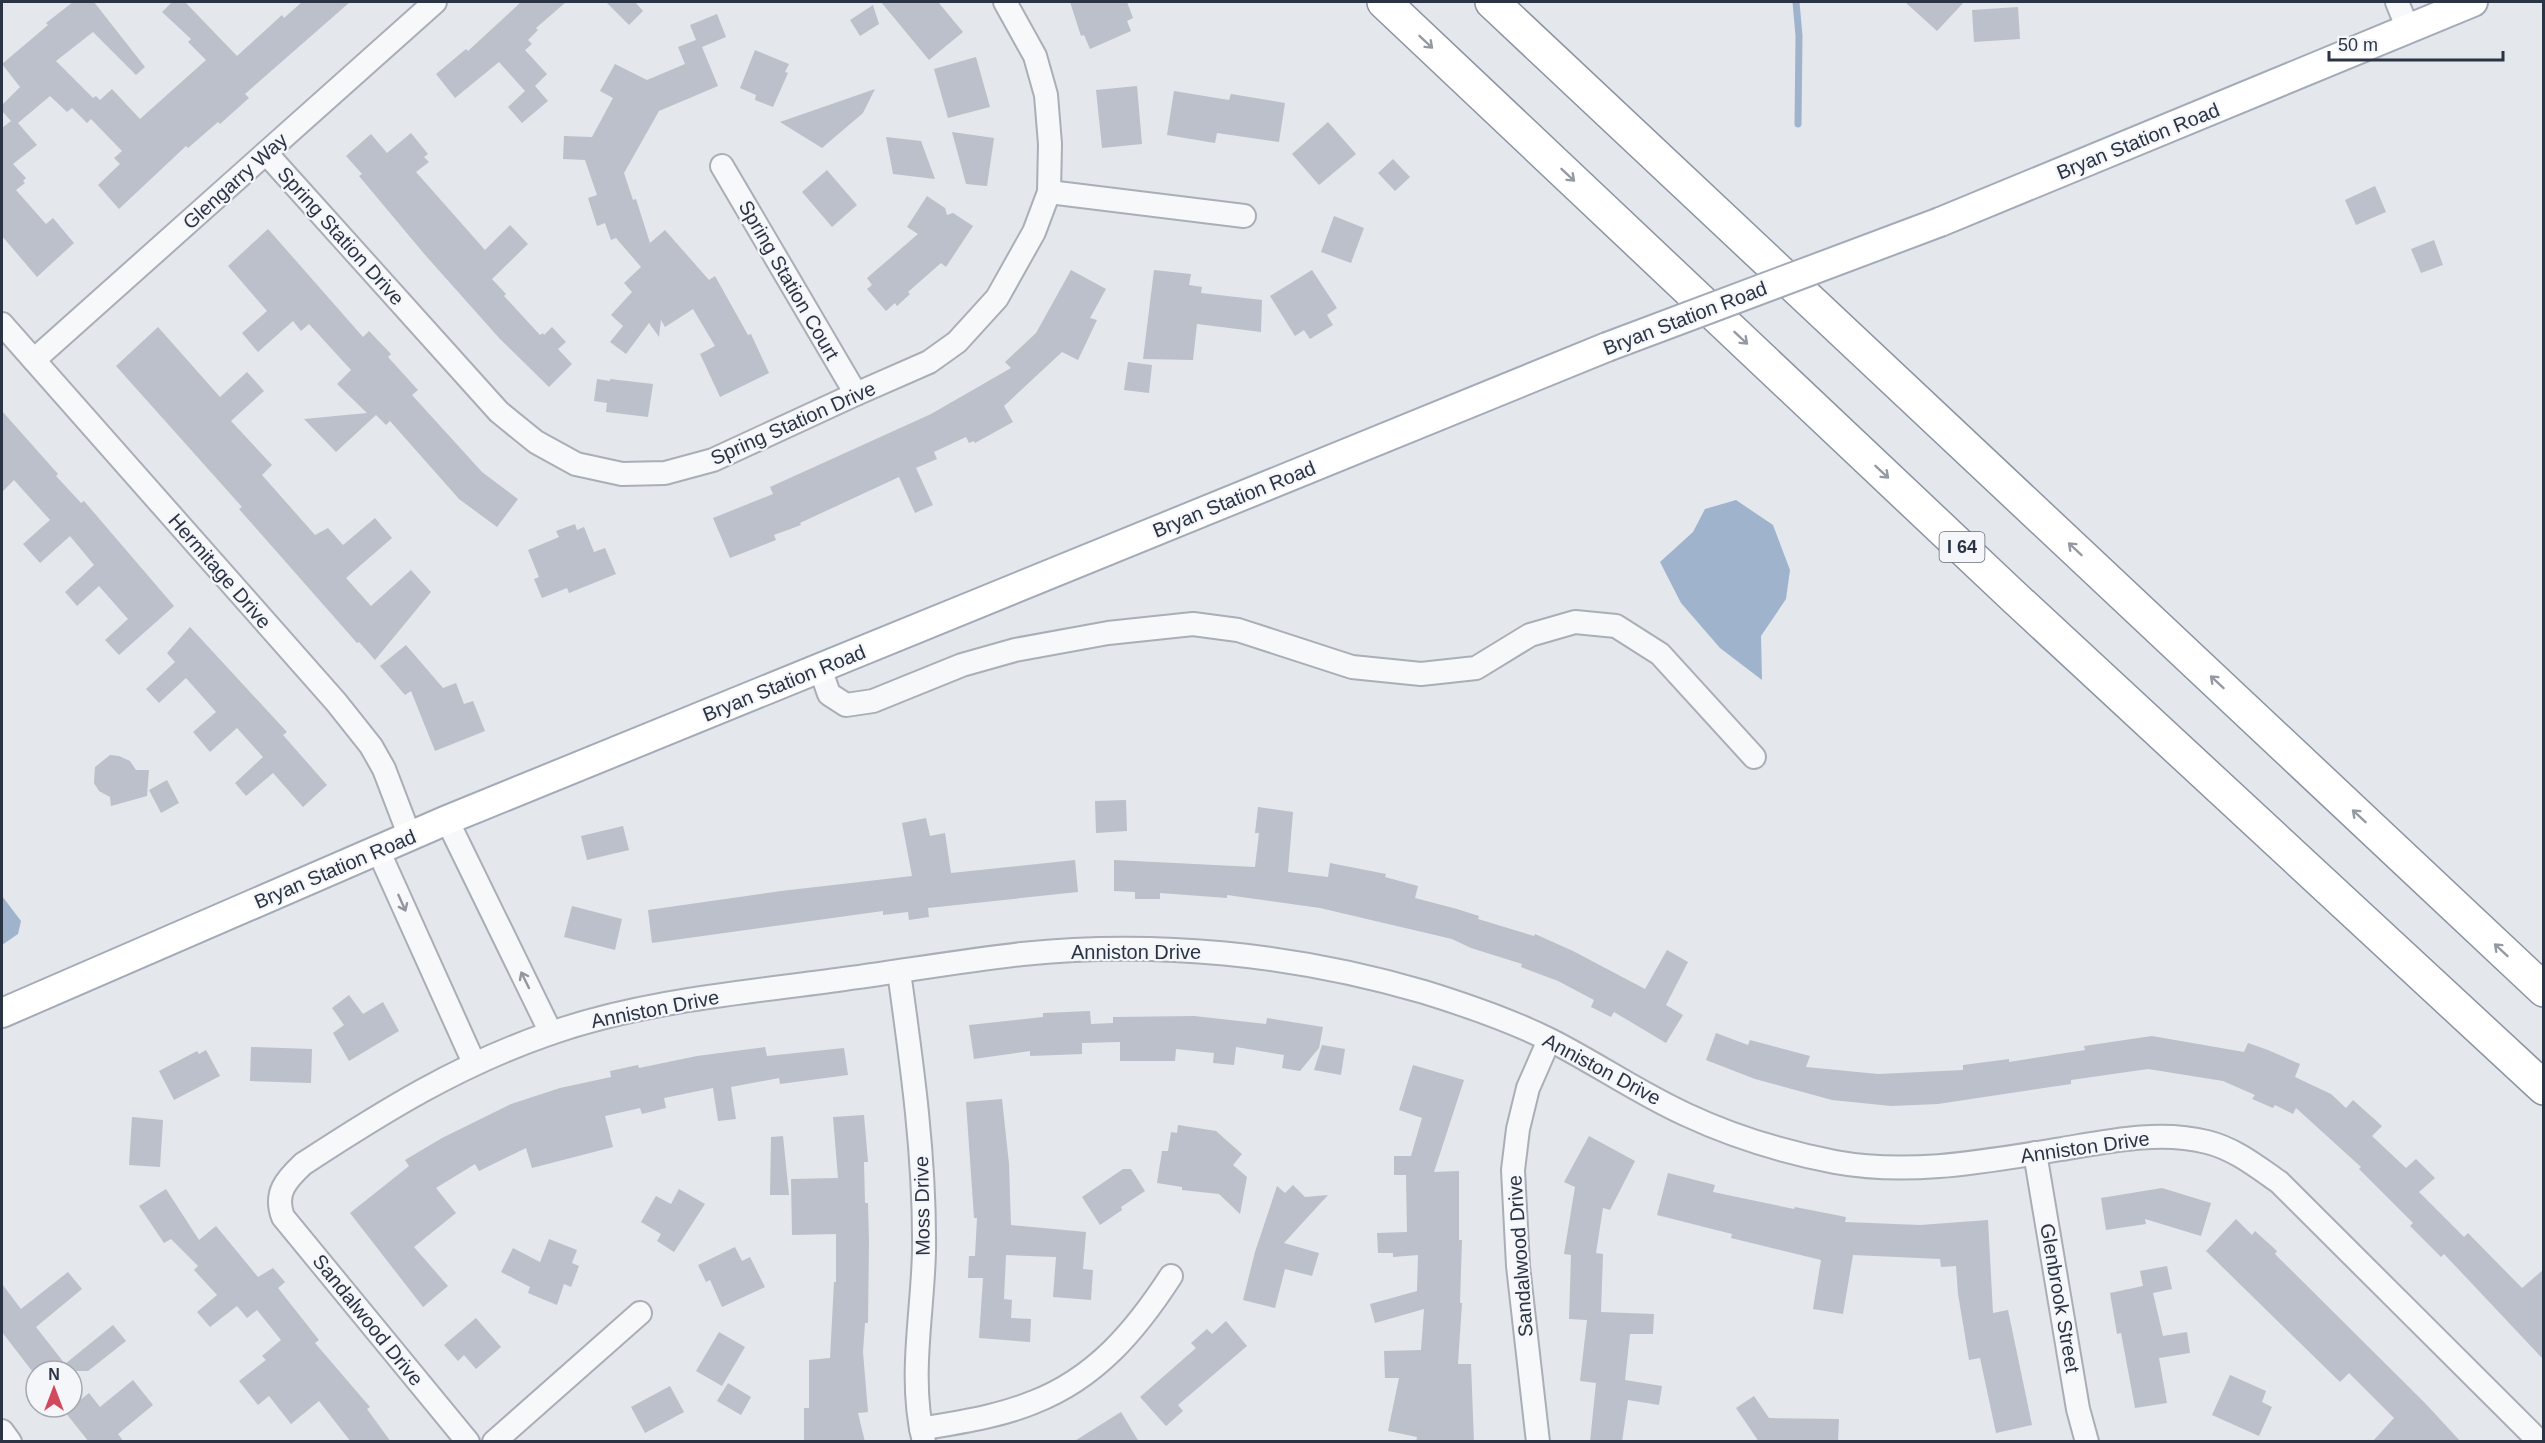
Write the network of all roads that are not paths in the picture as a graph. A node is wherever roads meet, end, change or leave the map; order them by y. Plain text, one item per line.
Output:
1 (435, 2) edge
2 (1005, 2) edge
3 (1384, 2) edge
4 (1492, 2) edge
5 (2397, 2) edge
6 (2473, 2) edge
7 (2440, 8) edge
8 (2408, 28) junction
9 (266, 153) junction
10 (722, 166) dead end
11 (1049, 192) junction
12 (1244, 216) dead end
13 (2, 324) edge
14 (34, 360) junction
15 (856, 394) junction
16 (820, 668) junction
17 (1754, 757) dead end
18 (447, 820) junction
19 (410, 837) junction
20 (378, 850) junction
21 (899, 972) junction
22 (2544, 990) edge
23 (2, 1012) edge
24 (551, 1033) junction
25 (1549, 1040) junction
26 (474, 1063) junction
27 (2544, 1088) edge
28 (2035, 1153) junction
29 (279, 1193) joint
30 (1171, 1276) dead end
31 (640, 1313) dead end
32 (2, 1431) edge
33 (923, 1435) edge
34 (10, 1442) edge
35 (468, 1442) edge
36 (494, 1442) edge
37 (1538, 1442) edge
38 (2087, 1442) edge
39 (2540, 1442) edge

1 - 9 street, Glengarry Way
2 - 11 street, Spring Station Drive
3 -> 27 highway, I 64
22 -> 4 highway
5 - 8 street
6 - 7 main road, Bryan Station Road
7 - 8 main road, Bryan Station Road
8 - 16 main road, Bryan Station Road, bridge
9 - 14 street, Glengarry Way
9 - 15 street, Spring Station Drive
10 - 15 street, Spring Station Court
11 - 12 street
11 - 15 street, Spring Station Drive
13 - 14 street, Hermitage Drive
14 - 19 street, Hermitage Drive
16 - 17 street
16 - 18 main road, Bryan Station Road
18 - 19 main road, Bryan Station Road
24 -> 18 street
19 - 20 main road, Bryan Station Road
20 - 23 main road, Bryan Station Road
20 -> 26 street
21 - 24 street, Anniston Drive
21 - 25 street, Anniston Drive
21 - 33 street, Moss Drive
24 - 26 street, Anniston Drive
25 - 28 street, Anniston Drive
25 - 37 street, Sandalwood Drive
26 - 29 street, Anniston Drive
28 - 38 street, Glenbrook Street
28 - 39 street, Anniston Drive
29 - 35 street, Sandalwood Drive
30 - 33 street
31 - 36 street
32 - 34 street

